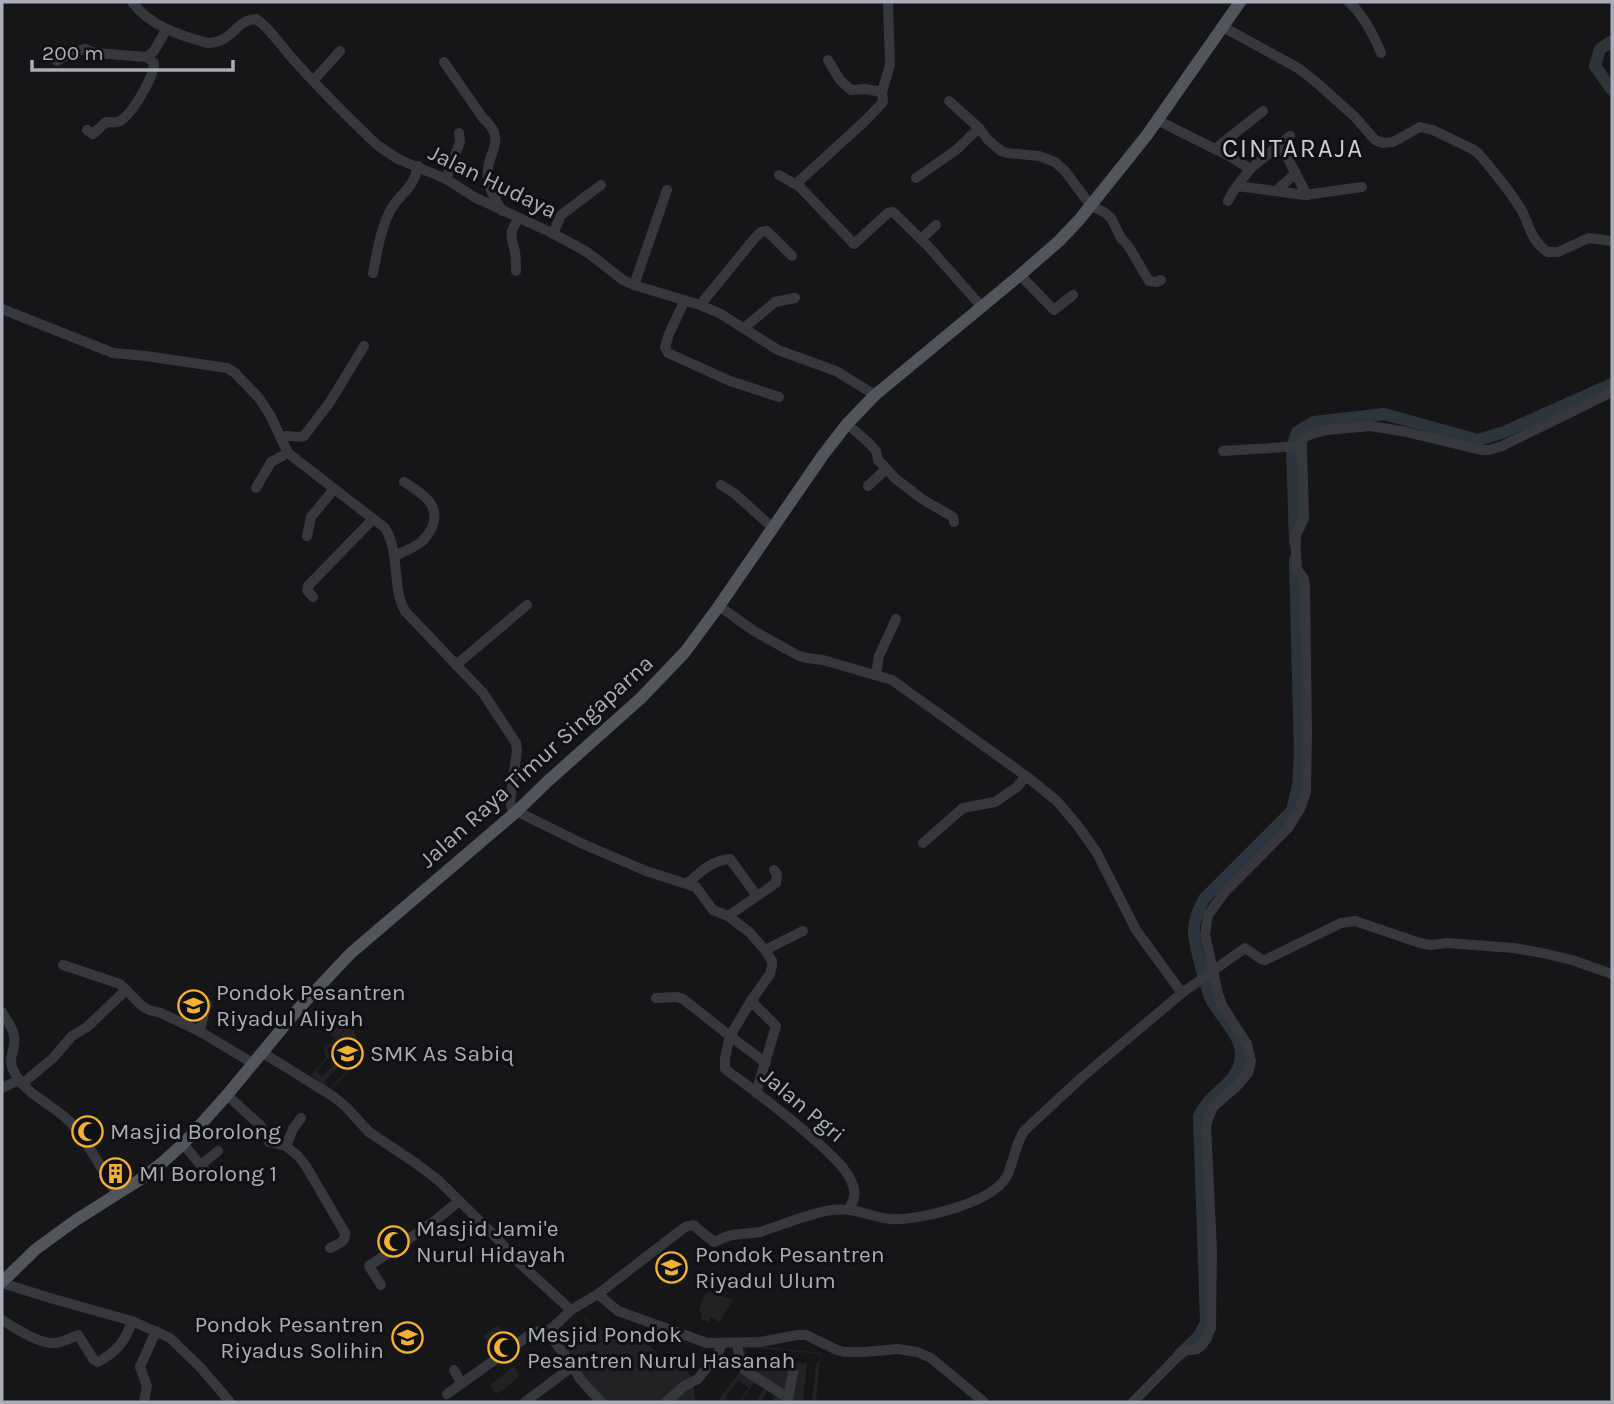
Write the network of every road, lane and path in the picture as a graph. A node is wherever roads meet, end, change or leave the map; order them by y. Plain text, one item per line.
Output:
1 (132, 2) edge
2 (152, 2) edge
3 (888, 2) edge
4 (1240, 2) edge
5 (1349, 2) edge
6 (141, 12) junction
7 (1223, 27) junction
8 (166, 30) junction
9 (340, 51) dead end
10 (1381, 53) dead end
11 (147, 57) junction
12 (828, 60) dead end
13 (57, 61) dead end
14 (444, 62) dead end
15 (313, 81) junction
16 (882, 92) junction
17 (949, 101) dead end
18 (1263, 111) dead end
19 (1157, 120) junction
20 (979, 128) junction
21 (87, 130) dead end
22 (459, 133) dead end
23 (1290, 135) dead end
24 (1280, 144) junction
25 (1215, 149) junction
26 (418, 166) junction
27 (1251, 169) junction
28 (1296, 173) junction
29 (779, 175) dead end
30 (916, 178) dead end
31 (446, 179) junction
32 (796, 184) junction
33 (601, 185) dead end
34 (1237, 186) junction
35 (1362, 187) dead end
36 (667, 190) dead end
37 (1276, 191) junction
38 (1307, 195) junction
39 (1228, 201) dead end
40 (1091, 206) junction
41 (502, 211) junction
42 (519, 218) junction
43 (936, 225) dead end
44 (553, 234) junction
45 (921, 239) junction
46 (1612, 241) edge
47 (792, 256) dead end
48 (516, 271) dead end
49 (373, 273) dead end
50 (1020, 275) junction
51 (1161, 280) dead end
52 (634, 285) junction
53 (1073, 295) dead end
54 (795, 298) dead end
55 (685, 300) junction
56 (700, 305) junction
57 (982, 307) junction
58 (2, 309) edge
59 (744, 328) junction
60 (364, 346) dead end
61 (1612, 392) edge
62 (779, 397) dead end
63 (873, 398) junction
64 (847, 424) junction
65 (281, 438) junction
66 (1296, 446) junction
67 (1223, 451) dead end
68 (288, 453) junction
69 (886, 468) junction
70 (404, 482) dead end
71 (722, 485) dead end
72 (868, 486) dead end
73 (256, 488) dead end
74 (334, 489) junction
75 (373, 519) junction
76 (954, 522) dead end
77 (773, 528) junction
78 (307, 536) dead end
79 (395, 556) junction
80 (313, 597) dead end
81 (527, 605) dead end
82 (719, 606) junction
83 (896, 619) dead end
84 (456, 665) junction
85 (876, 674) junction
86 (1026, 775) junction
87 (516, 812) junction
88 (923, 843) dead end
89 (774, 870) dead end
90 (688, 883) junction
91 (757, 896) junction
92 (728, 916) junction
93 (803, 931) dead end
94 (765, 950) junction
95 (63, 965) dead end
96 (1212, 970) junction
97 (1612, 974) edge
98 (126, 990) junction
99 (1182, 993) junction
100 (656, 998) dead end
101 (751, 1001) junction
102 (207, 1004) dead end
103 (2, 1012) edge
104 (199, 1031) junction
105 (730, 1036) junction
106 (264, 1053) junction
107 (254, 1063) junction
108 (766, 1063) junction
109 (21, 1082) junction
110 (2, 1088) edge
111 (756, 1093) junction
112 (227, 1096) junction
113 (301, 1118) dead end
114 (183, 1144) junction
115 (286, 1146) junction
116 (218, 1151) dead end
117 (201, 1165) junction
118 (210, 1177) dead end
119 (117, 1194) junction
120 (459, 1201) junction
121 (849, 1209) junction
122 (330, 1248) dead end
123 (2, 1283) edge
124 (381, 1285) dead end
125 (598, 1294) junction
126 (571, 1310) junction
127 (2, 1320) edge
128 (132, 1321) junction
129 (551, 1329) junction
130 (156, 1331) junction
131 (722, 1343) junction
132 (737, 1344) junction
133 (573, 1366) junction
134 (454, 1370) dead end
135 (793, 1373) dead end
136 (461, 1384) junction
137 (447, 1394) dead end
138 (788, 1400) edge
139 (144, 1402) edge
140 (230, 1402) edge
141 (525, 1402) edge
142 (601, 1402) edge
143 (666, 1402) edge
144 (984, 1402) edge
145 (1132, 1402) edge

1 - 6 street, Jalan Hudaya
2 - 6 street
3 - 16 street
4 - 7 main road, Jalan Raya Timur Singaparna
5 - 10 street
6 - 8 street, Jalan Hudaya
7 - 19 main road, Jalan Raya Timur Singaparna
7 - 46 street
8 - 11 street
8 - 15 street, Jalan Hudaya
9 - 15 street
11 - 13 street
11 - 21 street
12 - 16 street
14 - 41 street
15 - 26 street, Jalan Hudaya
16 - 32 street
17 - 20 street
18 - 25 street
19 - 25 street
19 - 40 main road, Jalan Raya Timur Singaparna
20 - 30 street
20 - 40 street
22 - 31 street
23 - 24 street
24 - 27 street
24 - 28 street
25 - 27 street
26 - 31 street, Jalan Hudaya
26 - 49 street
27 - 34 street
28 - 37 street
28 - 38 street
29 - 32 street
31 - 41 street, Jalan Hudaya
32 - 45 street
33 - 44 street
34 - 37 street
34 - 39 street
35 - 38 street
36 - 52 street
37 - 38 street
40 - 50 main road, Jalan Raya Timur Singaparna
40 - 51 street
41 - 42 street, Jalan Hudaya
42 - 44 street, Jalan Hudaya
42 - 48 street
43 - 45 street
44 - 52 street, Jalan Hudaya
45 - 57 street
47 - 56 street
50 - 53 street
50 - 57 main road, Jalan Raya Timur Singaparna
52 - 55 street, Jalan Hudaya
54 - 59 street
55 - 56 street, Jalan Hudaya
55 - 62 street
56 - 59 street, Jalan Hudaya
57 - 63 main road, Jalan Raya Timur Singaparna
58 - 65 street
59 - 63 street, Jalan Hudaya
60 - 65 street
61 - 66 street
63 - 64 main road, Jalan Raya Timur Singaparna
64 - 69 street
64 - 77 main road, Jalan Raya Timur Singaparna
65 - 68 street
66 - 67 street
66 - 96 street
68 - 73 street
68 - 74 street
69 - 72 street
69 - 76 street
70 - 79 street
71 - 77 street
74 - 75 street
74 - 78 street
75 - 79 street
75 - 80 street
77 - 82 main road, Jalan Raya Timur Singaparna
79 - 84 street
81 - 84 street
82 - 85 street
82 - 87 main road, Jalan Raya Timur Singaparna
83 - 85 street
84 - 87 street
85 - 86 street
86 - 88 street
86 - 99 street
87 - 90 street
87 - 106 main road, Jalan Raya Timur Singaparna
89 - 91 street
90 - 91 street
90 - 92 street
91 - 92 street
92 - 94 street
93 - 94 street
94 - 101 street
95 - 98 street
96 - 97 street
96 - 99 street
96 - 145 street
98 - 104 street
98 - 109 street
99 - 121 street
100 - 105 street
101 - 105 street
101 - 108 street
102 - 104 street
103 - 109 street
104 - 107 street
105 - 108 street
105 - 111 street, Jalan Pgri
106 - 107 main road, Jalan Raya Timur Singaparna
106 - 120 street
107 - 112 main road, Jalan Raya Timur Singaparna
108 - 111 street
109 - 110 street
109 - 119 street
111 - 121 street, Jalan Pgri
112 - 114 main road, Jalan Raya Timur Singaparna
112 - 115 street
113 - 115 street
114 - 117 street
114 - 119 main road, Jalan Raya Timur Singaparna
115 - 122 street
116 - 117 street
117 - 118 street
119 - 123 main road, Jalan Raya Timur Singaparna
120 - 124 street
120 - 126 street
121 - 125 street
123 - 128 street
125 - 126 street
125 - 131 street
126 - 129 street
127 - 128 street
128 - 130 street
129 - 133 street
129 - 136 street
130 - 139 street
130 - 140 street
131 - 132 street
131 - 143 street
132 - 138 street
132 - 144 street
133 - 141 street
133 - 142 street
134 - 136 street
135 - 138 street
136 - 137 street

